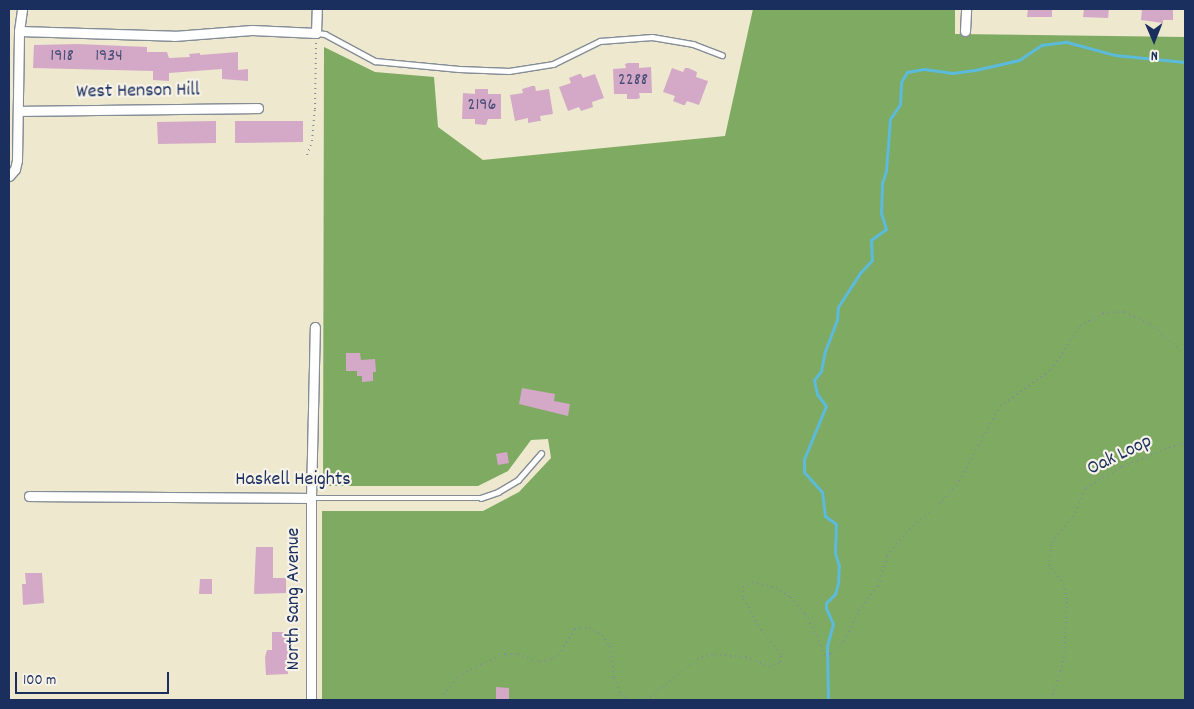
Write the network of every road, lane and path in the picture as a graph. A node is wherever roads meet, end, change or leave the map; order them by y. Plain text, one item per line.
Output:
1 (22, 9) edge
2 (317, 9) edge
3 (966, 9) edge
4 (19, 30) junction
5 (965, 31) dead end
6 (316, 33) junction
7 (722, 55) dead end
8 (13, 99) edge
9 (258, 108) dead end
10 (18, 111) junction
11 (307, 155) dead end
12 (10, 175) edge
13 (315, 327) dead end
14 (1185, 354) edge
15 (1185, 444) edge
16 (541, 454) dead end
17 (29, 496) dead end
18 (311, 498) junction
19 (311, 700) edge
20 (443, 700) edge
21 (629, 700) edge
22 (646, 700) edge
23 (1051, 700) edge

1 - 4 street
2 - 6 street
3 - 5 street
4 - 6 street
4 - 8 street
6 - 7 lane
6 - 11 path
8 - 10 street
9 - 10 street, West Henson Hill
10 - 12 street
13 - 18 street, North Sang Avenue
14 - 22 path
15 - 23 path, Oak Loop
16 - 18 lane, Haskell Heights
17 - 18 street, Haskell Heights
18 - 19 street, North Sang Avenue
20 - 21 path

